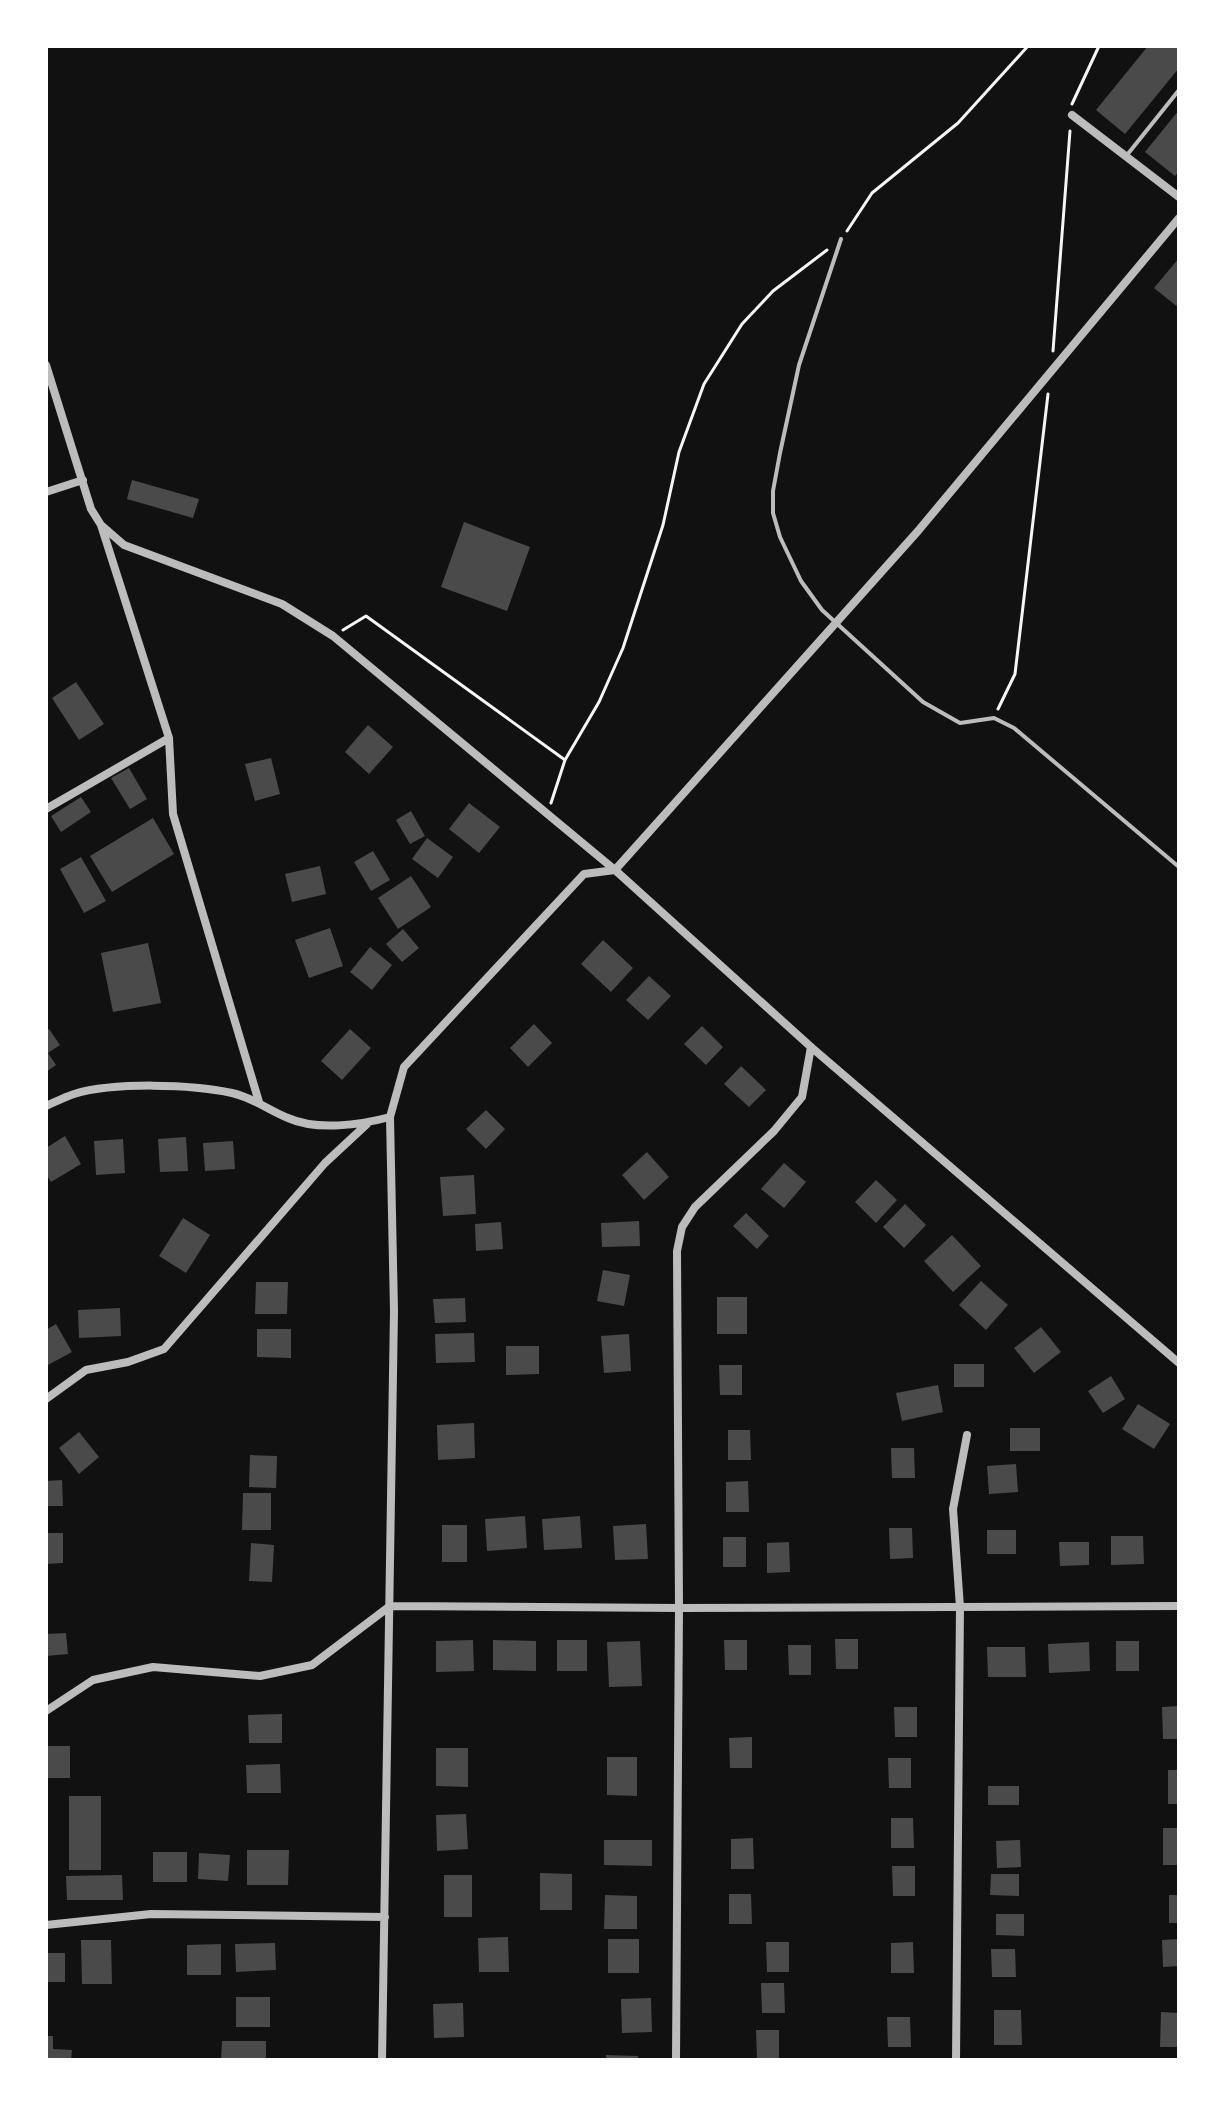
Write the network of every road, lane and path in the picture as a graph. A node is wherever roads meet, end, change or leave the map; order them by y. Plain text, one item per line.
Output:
1 (1028, 46) edge
2 (1099, 46) edge
3 (1179, 90) edge
4 (1072, 115) junction
5 (1127, 155) junction
6 (1179, 197) edge
7 (1179, 218) edge
8 (841, 239) junction
9 (46, 365) edge
10 (1051, 373) junction
11 (83, 480) junction
12 (46, 492) edge
13 (101, 525) junction
14 (837, 624) junction
15 (333, 636) junction
16 (994, 718) junction
17 (169, 738) junction
18 (565, 760) junction
19 (46, 809) edge
20 (547, 815) junction
21 (1179, 867) edge
22 (615, 870) junction
23 (811, 1047) junction
24 (259, 1102) junction
25 (46, 1106) edge
26 (390, 1117) junction
27 (367, 1124) junction
28 (1179, 1363) edge
29 (46, 1399) edge
30 (967, 1435) dead end
31 (390, 1606) junction
32 (1179, 1606) edge
33 (960, 1607) junction
34 (679, 1608) junction
35 (46, 1711) edge
36 (385, 1917) junction
37 (46, 1925) edge
38 (382, 2060) edge
39 (676, 2060) edge
40 (956, 2060) edge

1 - 8 path
2 - 4 path
3 - 5 lane
4 - 5 street
4 - 10 path
5 - 6 street
7 - 10 street
8 - 14 lane
8 - 18 path
9 - 11 street
10 - 14 street
10 - 16 path
11 - 12 street
11 - 13 street
13 - 15 street
13 - 17 street
14 - 16 lane
14 - 22 street
15 - 18 path
15 - 20 street
16 - 21 lane
17 - 19 street
17 - 24 street
18 - 20 path
20 - 22 street
22 - 23 street
22 - 26 street
23 - 28 street
23 - 34 street
24 - 25 street
24 - 27 street
26 - 27 street
26 - 31 street
27 - 29 street
30 - 33 street
31 - 34 street
31 - 35 street
31 - 36 street
32 - 33 street
33 - 34 street
33 - 40 street
34 - 39 street
36 - 37 street
36 - 38 street

